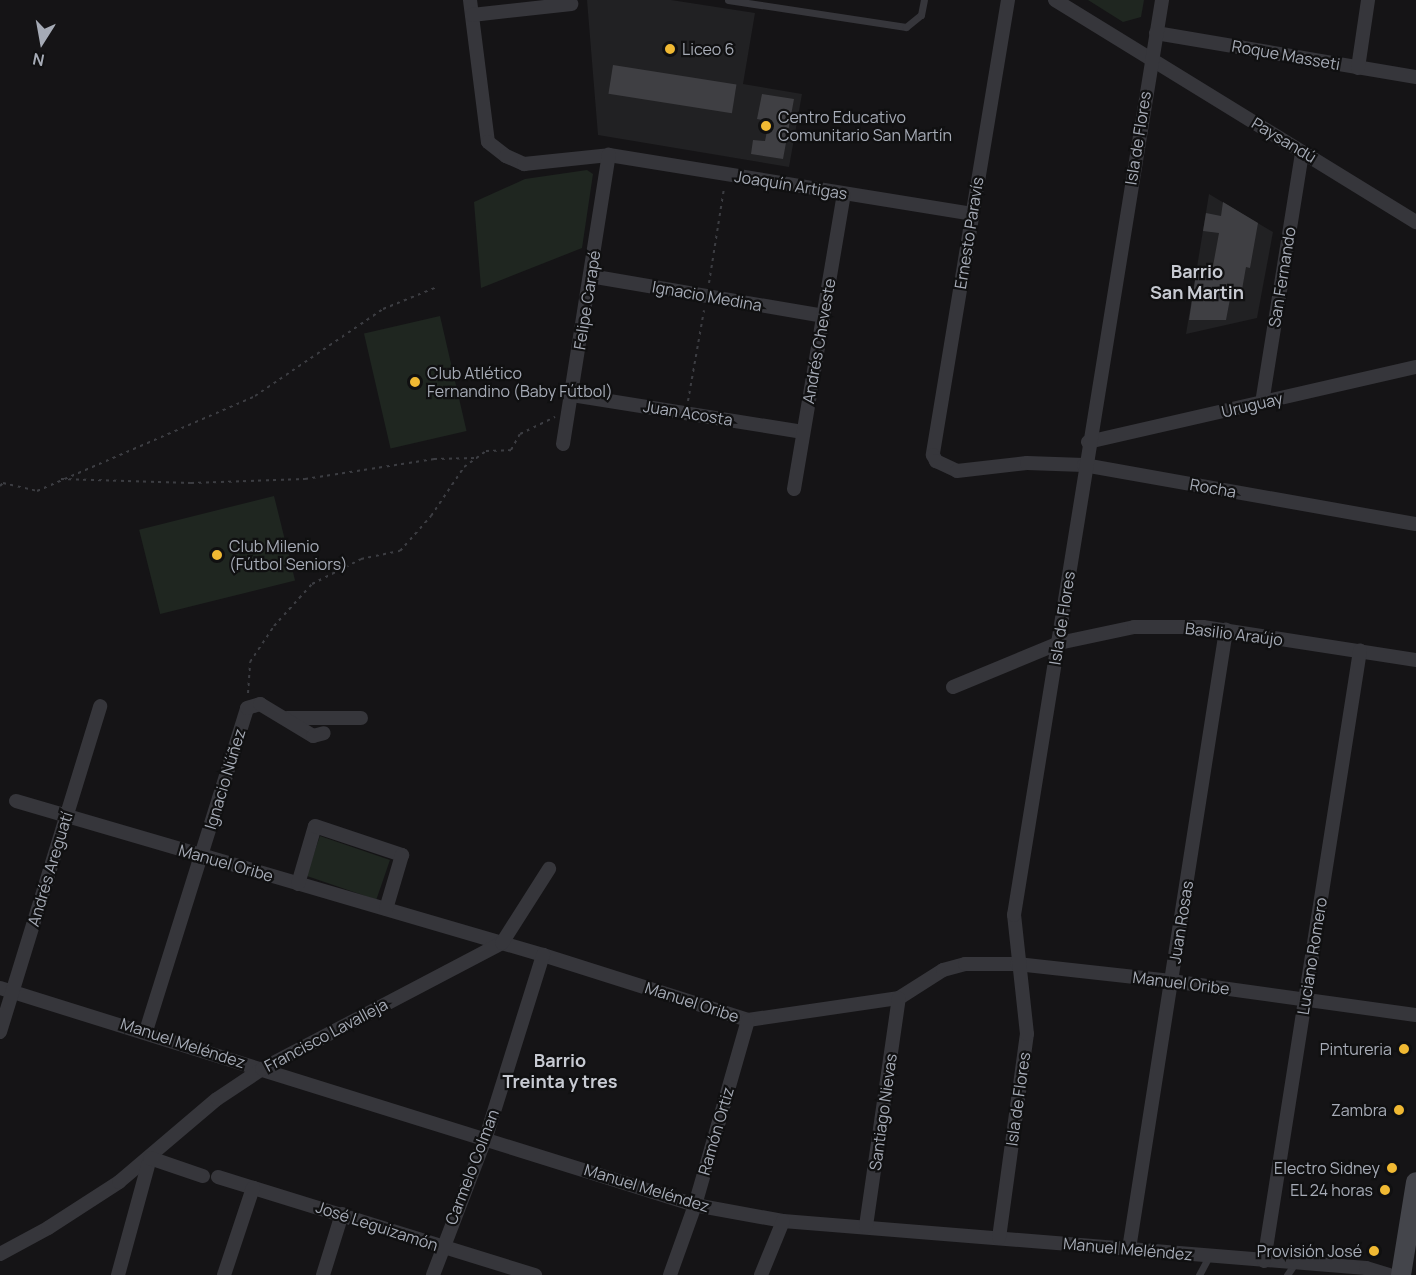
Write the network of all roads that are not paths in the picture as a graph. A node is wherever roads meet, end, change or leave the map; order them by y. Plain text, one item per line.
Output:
1 (471, 0) edge
2 (728, 0) edge
3 (924, 0) edge
4 (1008, 0) edge
5 (1055, 0) edge
6 (1162, 0) edge
7 (1368, 0) edge
8 (571, 4) dead end
9 (472, 15) junction
10 (1155, 33) junction
11 (1151, 60) junction
12 (1358, 68) junction
13 (1416, 77) edge
14 (1302, 152) junction
15 (609, 155) junction
16 (844, 194) junction
17 (972, 214) junction
18 (1416, 222) edge
19 (590, 276) junction
20 (823, 316) junction
21 (1416, 367) edge
22 (572, 395) junction
23 (1262, 403) junction
24 (803, 432) junction
25 (1088, 441) junction
26 (563, 444) dead end
27 (1010, 464) joint
28 (1084, 465) junction
29 (794, 489) dead end
30 (1416, 524) edge
31 (1226, 630) junction
32 (1059, 643) junction
33 (1360, 651) junction
34 (1416, 660) edge
35 (953, 687) dead end
36 (100, 706) dead end
37 (361, 717) dead end
38 (287, 718) junction
39 (324, 733) dead end
40 (16, 801) dead end
41 (67, 816) junction
42 (201, 856) junction
43 (549, 869) dead end
44 (298, 884) junction
45 (386, 909) junction
46 (502, 943) junction
47 (543, 955) junction
48 (1017, 964) junction
49 (1171, 981) junction
50 (6, 990) edge
51 (899, 998) junction
52 (1305, 1000) junction
53 (1416, 1015) edge
54 (748, 1020) junction
55 (146, 1031) junction
56 (0, 1032) edge
57 (262, 1069) junction
58 (486, 1137) junction
59 (150, 1158) junction
60 (203, 1176) dead end
61 (218, 1177) dead end
62 (1416, 1182) edge
63 (253, 1188) junction
64 (695, 1205) junction
65 (342, 1214) junction
66 (783, 1221) junction
67 (866, 1226) junction
68 (999, 1238) junction
69 (441, 1247) junction
70 (1129, 1249) junction
71 (0, 1254) edge
72 (1209, 1256) junction
73 (1264, 1261) junction
74 (1295, 1263) junction
75 (118, 1275) edge
76 (224, 1275) edge
77 (323, 1275) edge
78 (433, 1275) edge
79 (535, 1275) edge
80 (670, 1275) edge
81 (761, 1275) edge
82 (1199, 1275) edge
83 (1287, 1275) edge
84 (1389, 1275) edge
85 (1401, 1275) edge

1 - 9 street
2 - 3 lane
4 - 17 street, Ernesto Paravís
5 - 11 street, Paysandú
6 - 10 street, Isla de Flores
7 - 12 street
8 - 9 street
9 - 15 street, Joaquín Artigas
10 - 11 street, Isla de Flores
10 - 12 street, Roque Masseti
11 - 14 street, Paysandú
11 - 25 street, Isla de Flores
12 - 13 street, Roque Masseti
14 - 18 street, Paysandú
14 - 23 street, San Fernando
15 - 16 street, Joaquín Artigas
15 - 19 street, Felipe Carapé
16 - 17 street, Joaquín Artigas
16 - 20 street, Andrés Cheveste
17 - 27 street, Ernesto Paravís
19 - 20 street, Ignacio Medina
19 - 22 street, Felipe Carapé
20 - 24 street, Andrés Cheveste
21 - 23 street, Uruguay
22 - 24 street, Juan Acosta
22 - 26 street, Felipe Carapé
23 - 25 street, Uruguay
24 - 29 street, Andrés Cheveste
25 - 28 street, Isla de Flores
27 - 28 street, Rocha
28 - 30 street, Rocha
28 - 32 street, Isla de Flores
31 - 32 street, Basilio Araújo
31 - 33 street, Basilio Araújo
31 - 49 street, Juan Rosas
32 - 35 street, Basilio Araújo
32 - 48 street, Isla de Flores
33 - 34 street, Basilio Araújo
33 - 52 street, Luciano Romero
36 - 41 street, Andrés Areguatí
37 - 38 street
38 - 39 street, Ignacio Núñez
38 - 42 street, Ignacio Núñez
40 - 41 street, Manuel Oribe
41 - 42 street, Manuel Oribe
41 - 50 street, Andrés Areguatí
42 - 44 street, Manuel Oribe
42 - 55 street, Ignacio Núñez
43 - 46 street, Francisco Lavalleja
44 - 45 street, Manuel Oribe
44 - 45 street
45 - 46 street, Manuel Oribe
46 - 47 street, Manuel Oribe
46 - 57 street, Francisco Lavalleja
47 - 54 street, Manuel Oribe
47 - 58 street, Carmelo Colman
48 - 49 street, Manuel Oribe
48 - 51 street, Manuel Oribe
48 - 68 street, Isla de Flores
49 - 52 street, Manuel Oribe
49 - 70 street, Juan Rosas
50 - 55 street, Manuel Meléndez
50 - 56 street, Andrés Areguatí
51 - 54 street, Manuel Oribe
51 - 67 street, Santiago Nievas
52 - 53 street, Manuel Oribe
52 - 73 street, Luciano Romero
54 - 64 street, Ramón Ortiz
55 - 57 street, Manuel Meléndez
57 - 58 street, Manuel Meléndez
57 - 59 street, Francisco Lavalleja
58 - 64 street, Manuel Meléndez
58 - 69 street, Carmelo Colman
59 - 60 street
59 - 71 street, Francisco Lavalleja
59 - 75 street
61 - 63 street, José Leguizamón
62 - 85 street
63 - 65 street, José Leguizamón
63 - 76 street
64 - 66 street, Manuel Meléndez
64 - 80 street, Ramón Ortiz
65 - 69 street, José Leguizamón
65 - 77 street
66 - 67 street, Manuel Meléndez
66 - 81 street
67 - 68 street, Manuel Meléndez
68 - 70 street, Manuel Meléndez
69 - 78 street, Carmelo Colman
69 - 79 street, José Leguizamón
70 - 72 street, Manuel Meléndez
72 - 73 street, Manuel Meléndez
72 - 82 lane
73 - 74 street, Manuel Meléndez
74 - 83 lane
74 - 84 street, Manuel Meléndez

